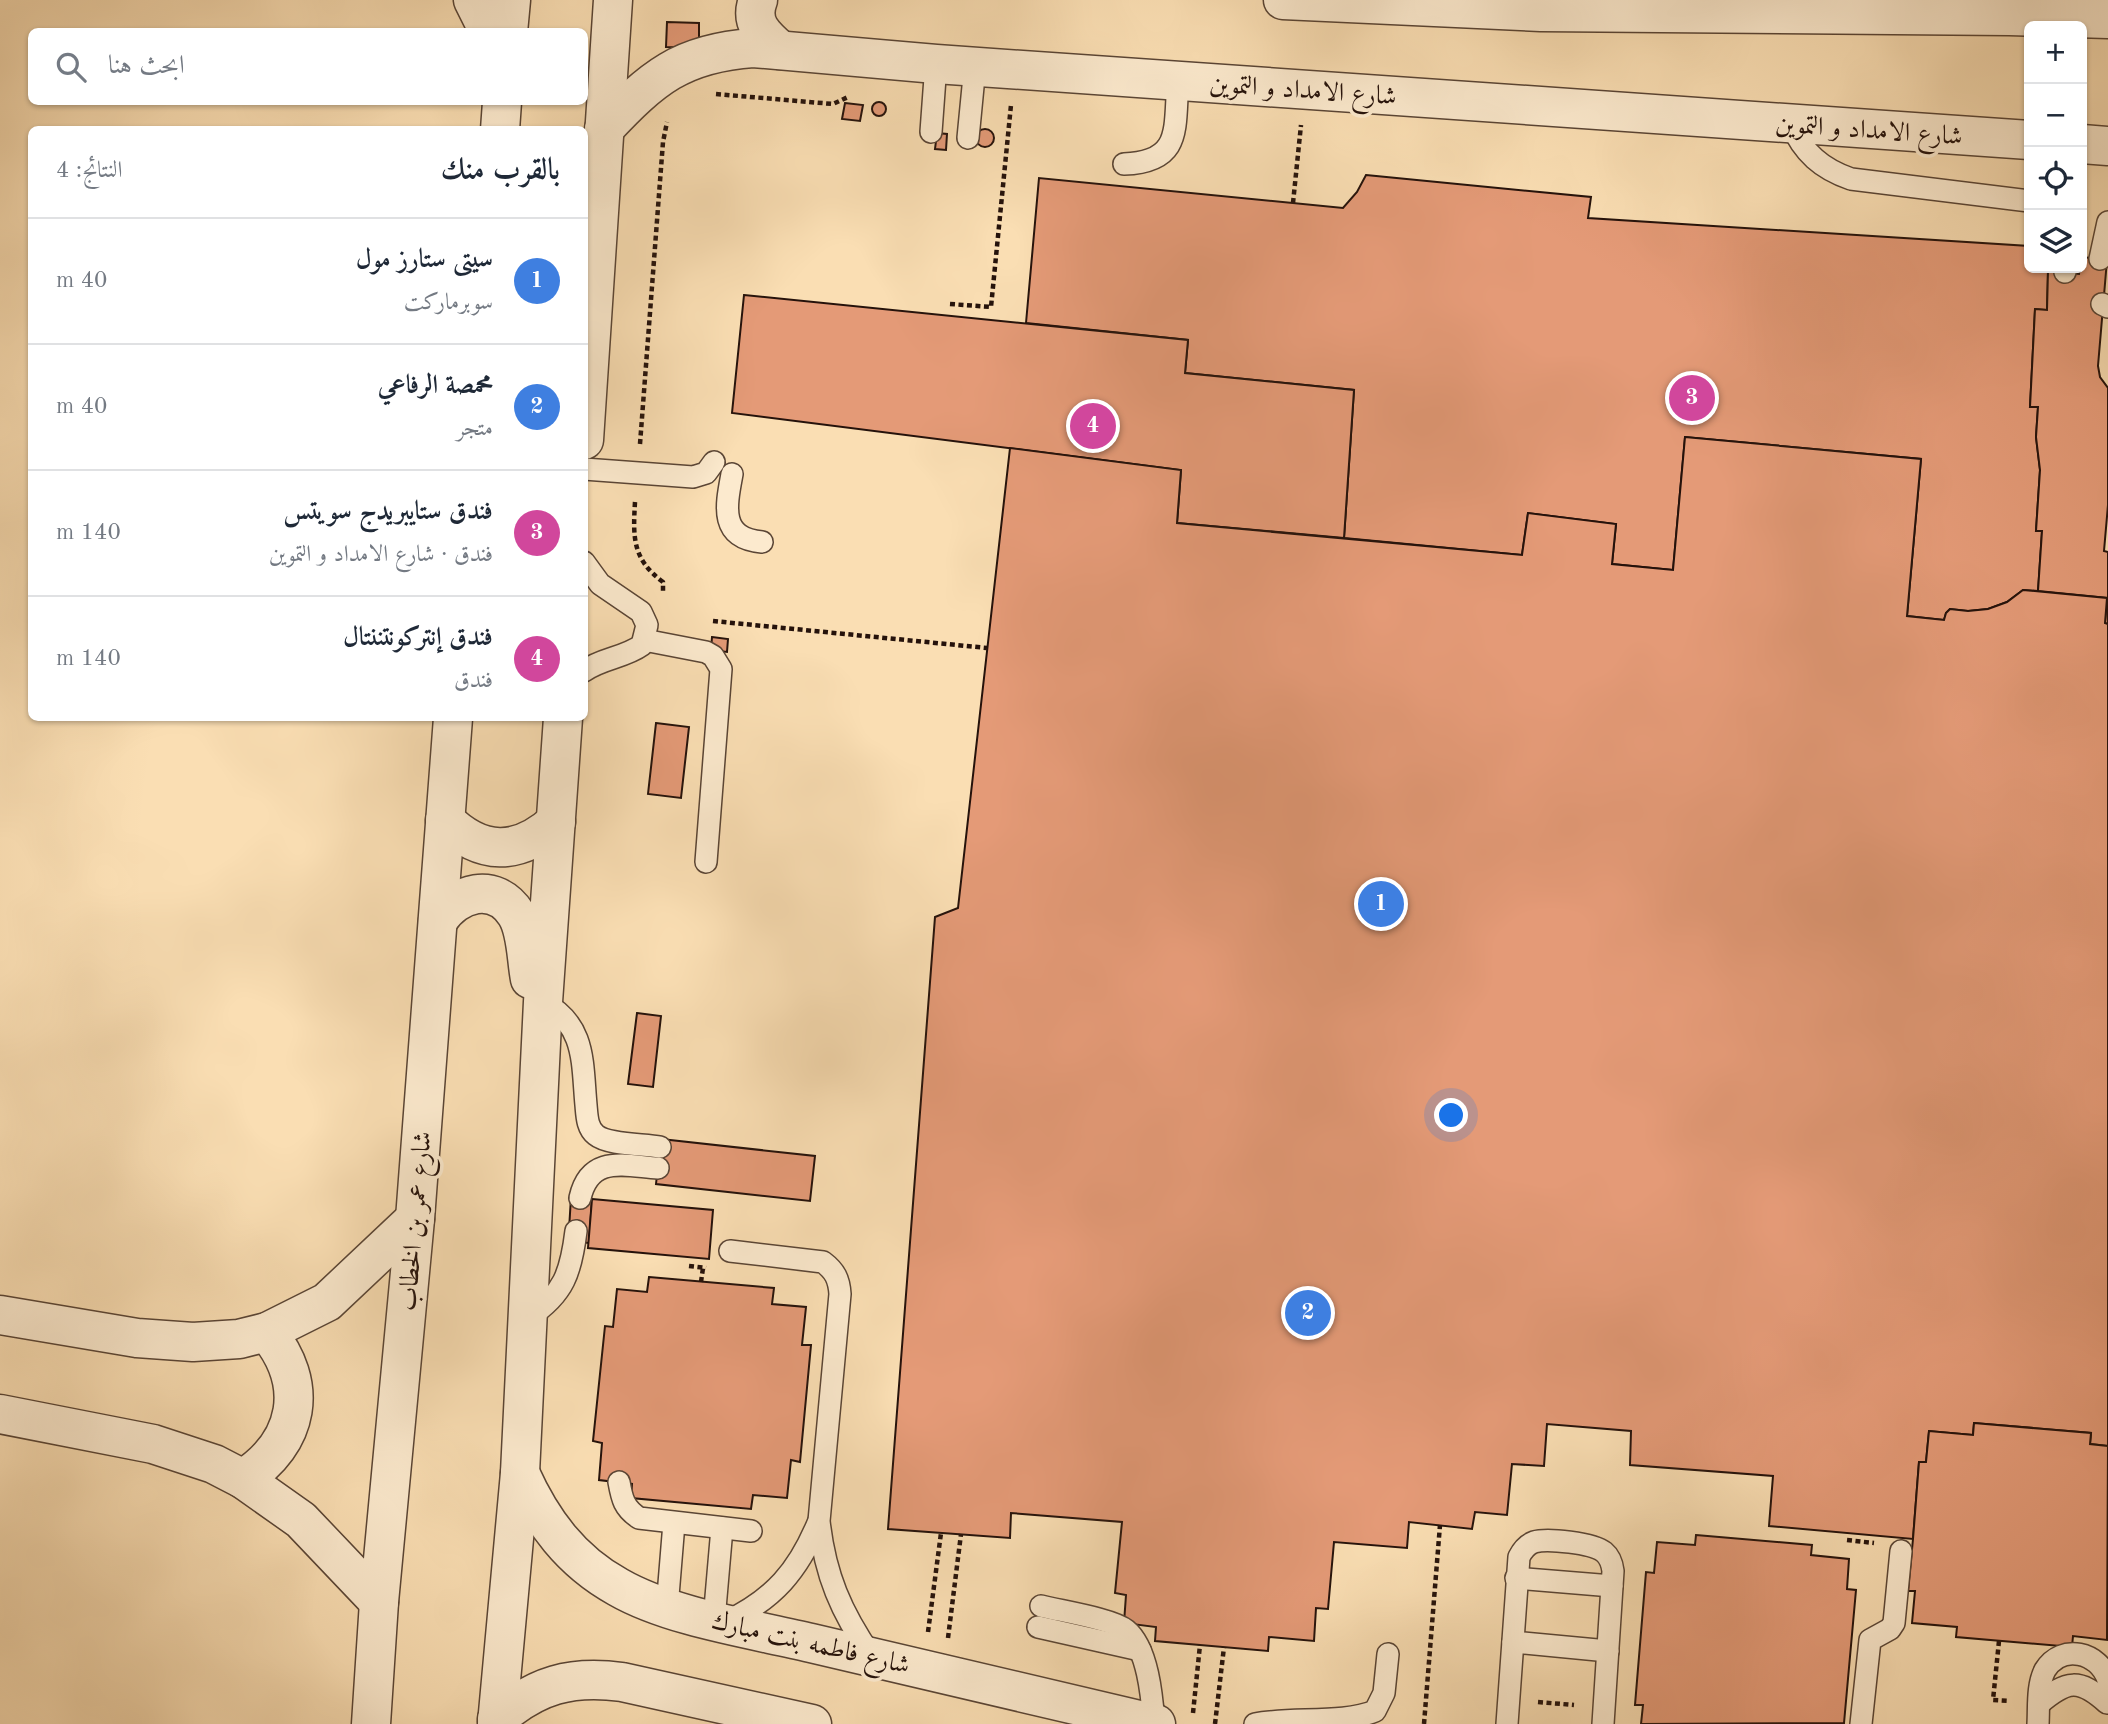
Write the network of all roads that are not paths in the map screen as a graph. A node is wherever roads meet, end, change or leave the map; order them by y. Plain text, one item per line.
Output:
1 (473, 0) edge
2 (511, 0) edge
3 (613, 0) edge
4 (758, 0) edge
5 (1283, 0) edge
6 (1541, 6) edge
7 (2009, 8) edge
8 (2108, 19) edge
9 (487, 28) edge
10 (508, 28) edge
11 (780, 50) junction
12 (936, 64) junction
13 (975, 66) junction
14 (1178, 80) junction
15 (502, 105) edge
16 (1791, 124) junction
17 (500, 126) edge
18 (604, 129) junction
19 (931, 132) dead end
20 (968, 138) dead end
21 (2024, 140) edge
22 (2087, 144) edge
23 (2108, 146) edge
24 (1124, 164) dead end
25 (2024, 200) edge
26 (2108, 222) edge
27 (2100, 259) dead end
28 (588, 378) edge
29 (588, 468) edge
30 (762, 542) dead end
31 (588, 568) edge
32 (644, 640) junction
33 (588, 668) edge
34 (453, 721) edge
35 (563, 721) edge
36 (445, 820) junction
37 (556, 822) junction
38 (706, 862) dead end
39 (438, 921) junction
40 (543, 1002) junction
41 (660, 1147) dead end
42 (658, 1168) dead end
43 (580, 1198) dead end
44 (415, 1219) junction
45 (576, 1231) dead end
46 (730, 1251) dead end
47 (0, 1315) edge
48 (528, 1317) junction
49 (267, 1332) junction
50 (0, 1414) edge
51 (520, 1473) junction
52 (243, 1479) junction
53 (619, 1482) dead end
54 (818, 1521) junction
55 (674, 1523) junction
56 (722, 1528) junction
57 (751, 1531) dead end
58 (1901, 1551) dead end
59 (1516, 1578) junction
60 (1612, 1586) junction
61 (379, 1602) junction
62 (667, 1608) junction
63 (1040, 1617) dead end
64 (719, 1621) junction
65 (1513, 1642) junction
66 (1608, 1651) junction
67 (1388, 1654) dead end
68 (872, 1657) junction
69 (2108, 1680) edge
70 (2107, 1705) edge
71 (2038, 1714) edge
72 (1604, 1716) edge
73 (497, 1721) edge
74 (371, 1724) edge
75 (812, 1724) edge
76 (1155, 1724) edge
77 (1255, 1724) edge
78 (1507, 1724) edge
79 (1861, 1724) edge

1 - 9 street
2 - 10 street
3 - 18 street
4 - 11 street
5 - 6 street
6 - 7 street
7 - 8 street
11 - 12 street, شارع الامداد و التموين
11 - 18 street, شارع الامداد و التموين
12 - 13 street, شارع الامداد و التموين
12 - 19 lane
13 - 14 street, شارع الامداد و التموين
13 - 20 lane
14 - 16 street, شارع الامداد و التموين
14 - 24 lane
15 - 17 street
16 - 21 street, شارع الامداد و التموين
16 - 25 lane
18 - 28 street
22 - 23 street
26 - 27 lane
29 - 30 lane
31 - 32 lane
32 - 33 lane
32 - 38 lane
34 - 36 street, شارع عمر بن الخطاب
35 - 37 street
36 - 37 street
36 - 39 street, شارع عمر بن الخطاب
37 - 40 street
39 - 40 street
39 - 44 street, شارع عمر بن الخطاب
40 - 41 lane
40 - 48 street
42 - 43 lane
44 - 49 street
44 - 61 street, شارع عمر بن الخطاب
45 - 48 lane
46 - 54 lane
47 - 49 street
48 - 51 street
49 - 52 street
50 - 52 street
51 - 62 street, شارع فاطمه بنت مبارك
51 - 73 street
52 - 61 street
53 - 55 lane
54 - 64 lane
54 - 68 lane
55 - 56 lane
55 - 62 lane
56 - 57 lane
56 - 64 lane
58 - 79 lane
59 - 60 lane
59 - 60 lane
59 - 65 lane
60 - 66 lane
61 - 74 street, شارع عمر بن الخطاب
62 - 64 street, شارع فاطمه بنت مبارك
63 - 76 lane
64 - 68 street, شارع فاطمه بنت مبارك
65 - 66 lane
65 - 78 lane
66 - 72 lane
67 - 77 lane
68 - 76 street, شارع فاطمه بنت مبارك
69 - 71 lane
70 - 71 lane
73 - 75 street

